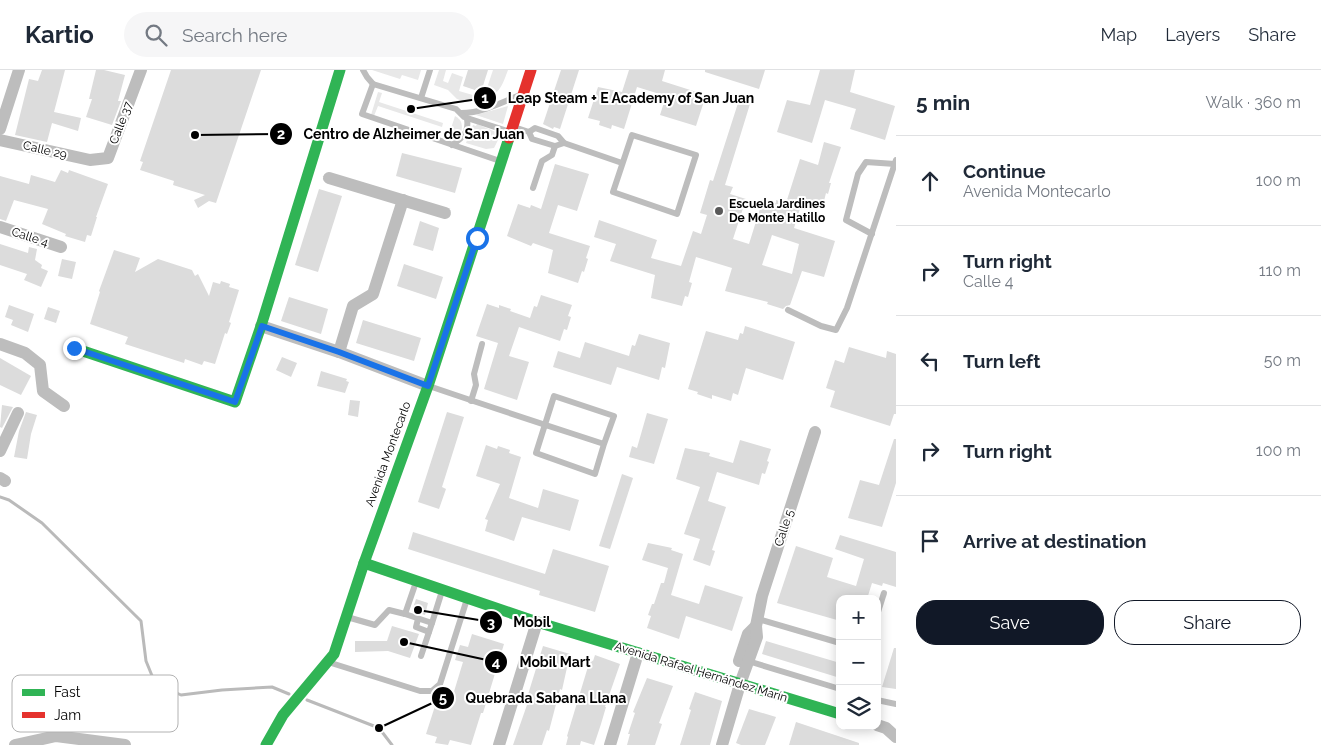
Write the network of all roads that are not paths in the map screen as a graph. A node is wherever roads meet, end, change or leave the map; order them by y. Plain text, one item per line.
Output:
1 (19, 70) edge
2 (141, 70) edge
3 (340, 70) edge
4 (363, 70) edge
5 (430, 70) edge
6 (531, 70) edge
7 (372, 84) junction
8 (524, 94) junction
9 (421, 98) junction
10 (461, 113) junction
11 (467, 118) junction
12 (512, 129) junction
13 (0, 130) edge
14 (529, 132) junction
15 (0, 140) edge
16 (564, 143) junction
17 (452, 145) junction
18 (555, 146) junction
19 (90, 160) joint
20 (502, 161) junction
21 (895, 162) edge
22 (622, 163) junction
23 (328, 178) dead end
24 (533, 188) dead end
25 (403, 200) junction
26 (445, 213) dead end
27 (0, 227) edge
28 (872, 234) junction
29 (61, 247) dead end
30 (788, 310) dead end
31 (262, 326) junction
32 (0, 344) edge
33 (482, 344) dead end
34 (74, 348) dead end
35 (339, 352) junction
36 (428, 386) junction
37 (471, 400) junction
38 (64, 406) dead end
39 (18, 413) dead end
40 (545, 424) junction
41 (815, 432) dead end
42 (604, 444) junction
43 (0, 451) edge
44 (364, 563) junction
45 (416, 581) junction
46 (442, 590) junction
47 (884, 593) dead end
48 (467, 598) junction
49 (881, 602) edge
50 (428, 605) dead end
51 (436, 608) junction
52 (405, 614) junction
53 (346, 616) junction
54 (418, 619) junction
55 (537, 622) junction
56 (757, 622) junction
57 (432, 623) junction
58 (429, 632) junction
59 (836, 642) edge
60 (638, 653) junction
61 (421, 656) dead end
62 (748, 661) junction
63 (327, 662) junction
64 (740, 684) junction
65 (836, 688) edge
66 (881, 701) edge
67 (896, 704) edge
68 (836, 713) edge
69 (881, 726) edge
70 (896, 737) edge
71 (15, 745) edge
72 (125, 745) edge
73 (266, 745) edge
74 (499, 745) edge
75 (610, 745) edge
76 (722, 745) edge

1 - 13 street
2 - 19 street, Calle 37
3 - 31 street
4 - 7 lane
5 - 9 lane
6 - 8 street, Avenida Montecarlo
7 - 9 lane
7 - 17 lane
8 - 10 lane
8 - 12 street, Avenida Montecarlo
9 - 10 lane
10 - 11 lane
11 - 12 lane
11 - 17 lane
12 - 14 lane
12 - 20 street, Avenida Montecarlo
14 - 16 lane
14 - 18 lane
15 - 19 street, Calle 29
16 - 18 lane
16 - 22 lane
17 - 20 lane
18 - 24 lane
20 - 36 street, Avenida Montecarlo
21 - 28 lane
21 - 28 lane
22 - 22 lane
23 - 25 street
25 - 26 street
25 - 35 street
27 - 29 street, Calle 4
28 - 30 lane
31 - 34 street
31 - 35 street
32 - 38 street
33 - 37 lane
35 - 36 street
36 - 37 lane
36 - 44 street, Avenida Montecarlo
37 - 40 lane
39 - 43 street
40 - 42 lane
40 - 42 lane
40 - 42 lane
41 - 56 street, Calle 5
44 - 45 street, Avenida Rafael Hernández Marín
44 - 53 street, Avenida Montecarlo
45 - 46 street, Avenida Rafael Hernández Marín
45 - 52 lane
46 - 48 street, Avenida Rafael Hernández Marín
46 - 51 lane
47 - 49 lane
48 - 55 street, Avenida Rafael Hernández Marín
48 - 63 lane
50 - 51 lane
51 - 57 lane
52 - 53 lane
52 - 54 lane
53 - 63 street, Avenida Montecarlo
54 - 57 lane
54 - 58 lane
55 - 60 street, Avenida Rafael Hernández Marín
55 - 74 street
56 - 59 lane
56 - 62 street, Calle 5
56 - 64 street, Calle 5
57 - 58 lane
58 - 61 lane
60 - 64 street, Avenida Rafael Hernández Marín
60 - 75 street
62 - 64 street, Calle 5
62 - 65 lane
63 - 73 street, Avenida Montecarlo
64 - 68 street, Avenida Rafael Hernández Marín
64 - 76 street, Calle 5
66 - 67 lane
69 - 70 street
71 - 72 street

